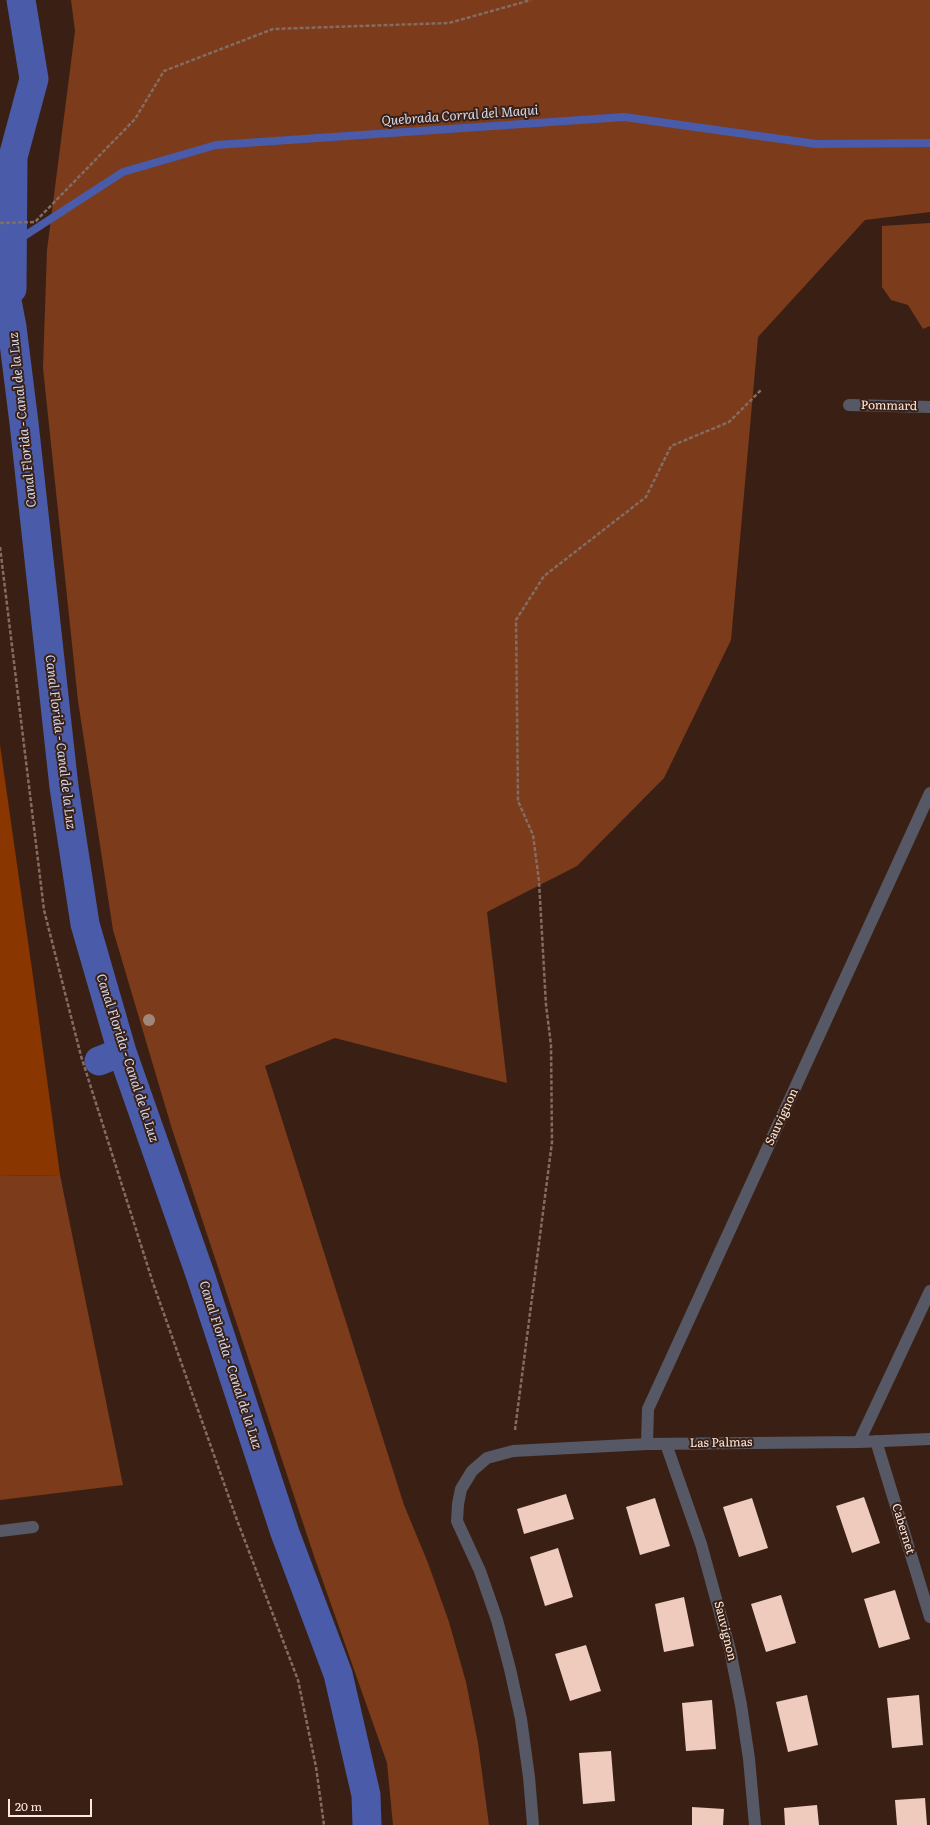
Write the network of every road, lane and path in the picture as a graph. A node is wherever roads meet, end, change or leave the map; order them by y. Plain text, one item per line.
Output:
1 (531, 0) edge
2 (0, 223) edge
3 (762, 389) dead end
4 (849, 404) dead end
5 (930, 406) edge
6 (930, 415) edge
7 (0, 547) edge
8 (930, 793) edge
9 (930, 1291) edge
10 (930, 1439) edge
11 (876, 1441) junction
12 (859, 1442) junction
13 (647, 1444) junction
14 (666, 1444) junction
15 (513, 1451) junction
16 (33, 1527) dead end
17 (0, 1531) edge
18 (930, 1617) edge
19 (324, 1825) edge
20 (533, 1825) edge
21 (755, 1825) edge

1 - 2 path
3 - 15 path
4 - 5 street, Pommard
5 - 6 street
7 - 19 path
8 - 13 street, Sauvignon
9 - 12 street
10 - 11 street, Las Palmas
11 - 12 street, Las Palmas
11 - 18 street, Cabernet
12 - 14 street, Las Palmas
13 - 14 street, Las Palmas
13 - 15 street, Las Palmas
14 - 21 street, Sauvignon
15 - 20 street, Las Palmas
16 - 17 street

